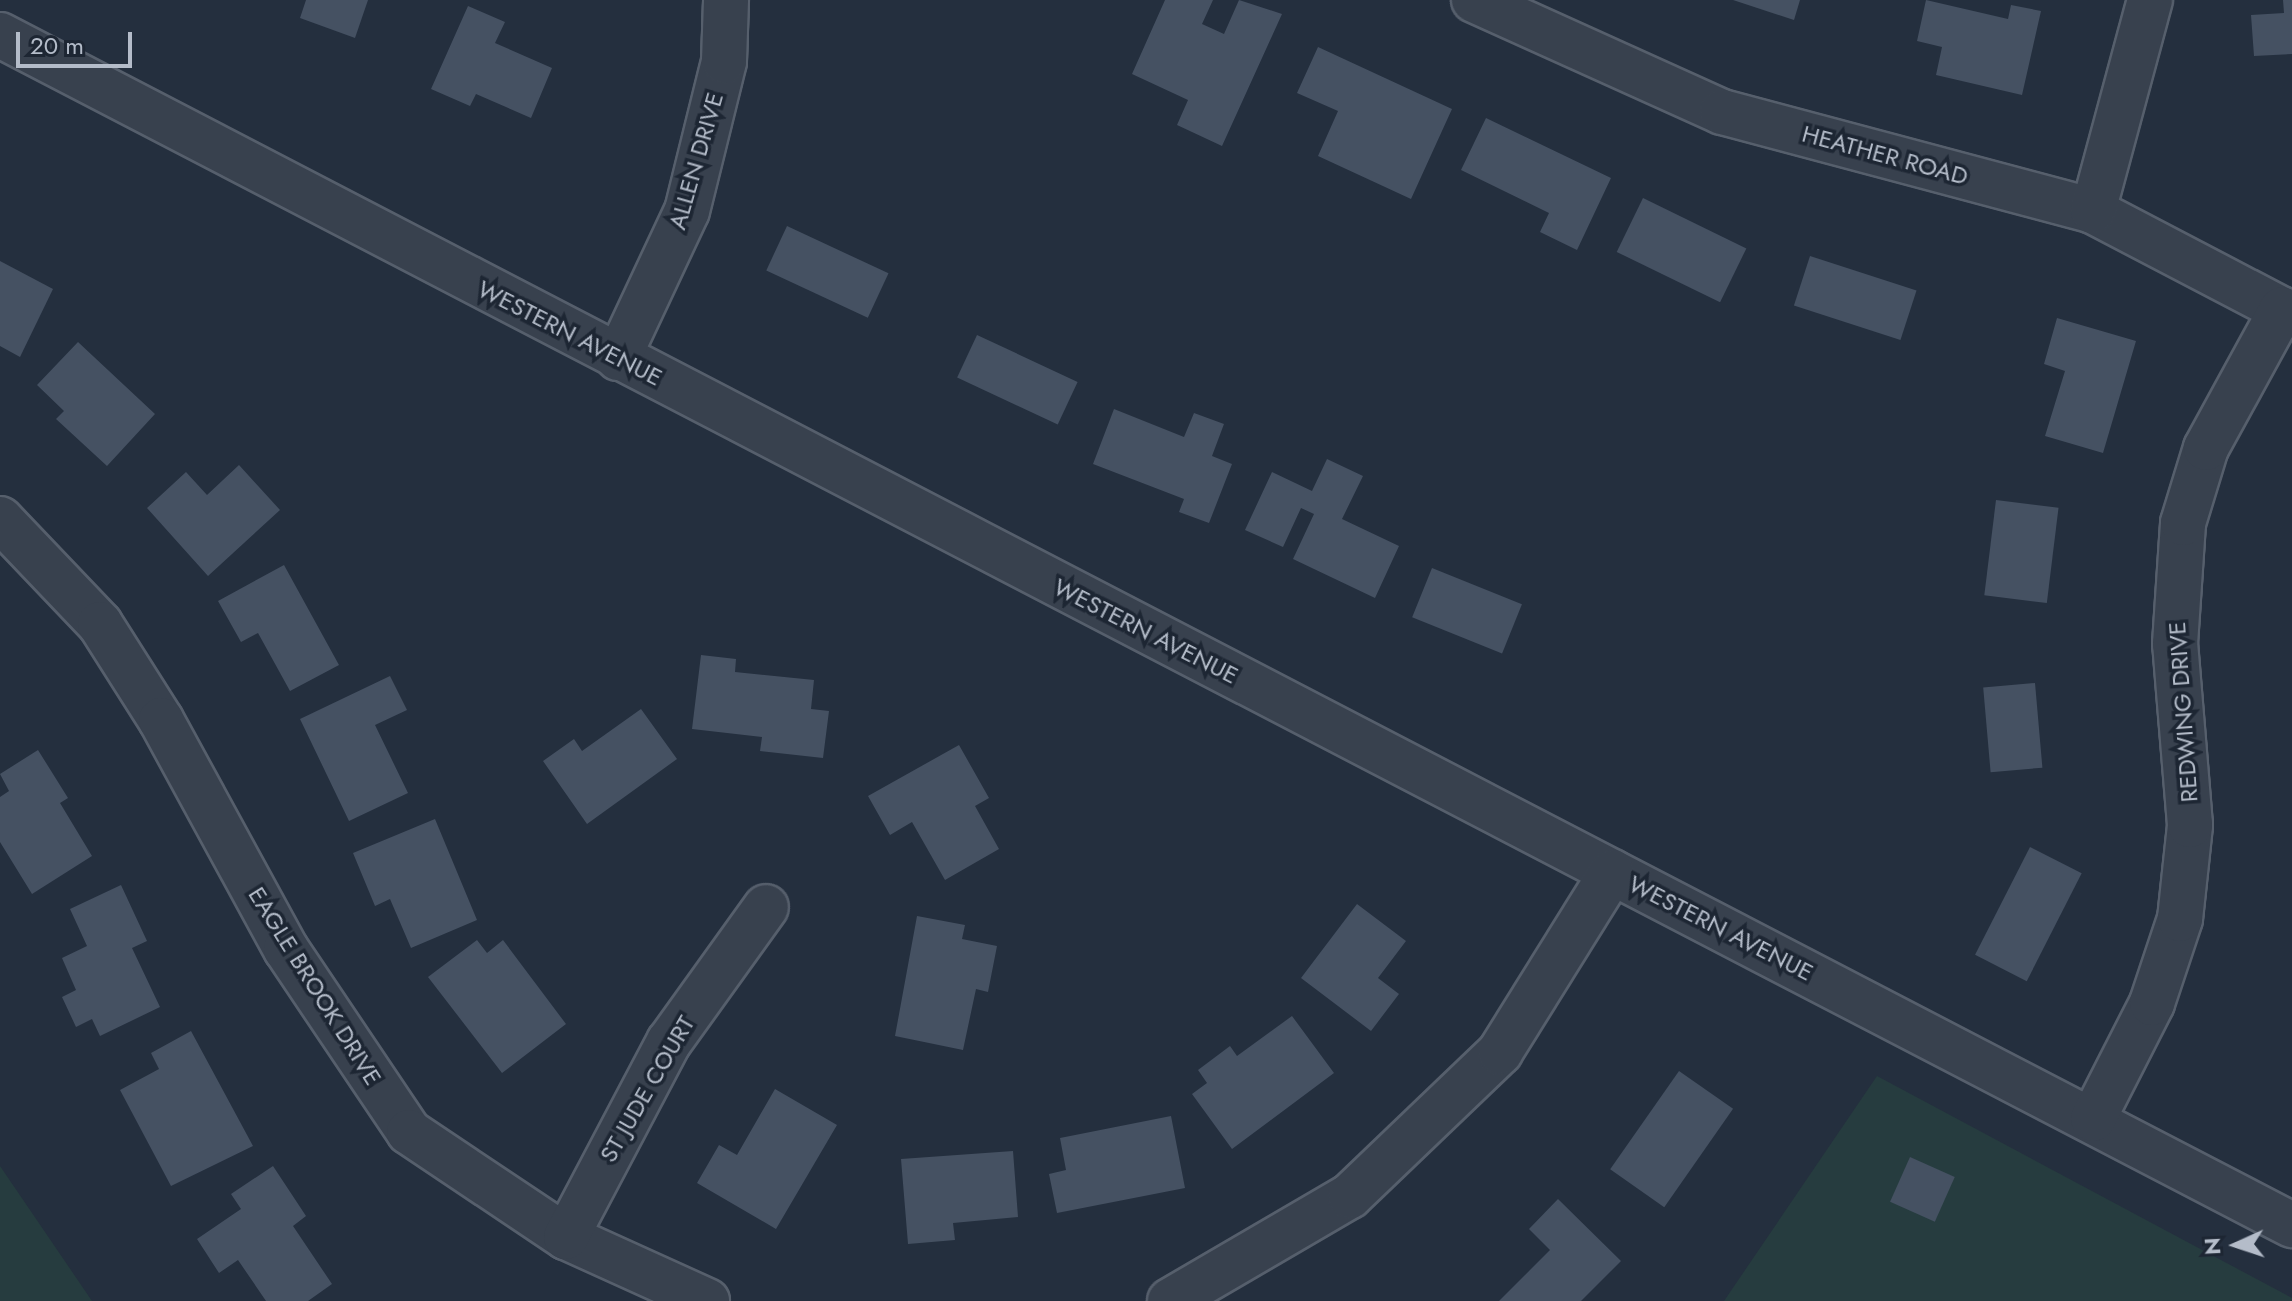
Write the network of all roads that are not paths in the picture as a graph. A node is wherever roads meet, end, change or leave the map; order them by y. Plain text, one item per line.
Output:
1 (726, 0) edge
2 (1474, 0) edge
3 (2150, 0) edge
4 (0, 35) edge
5 (2093, 211) junction
6 (2287, 312) edge
7 (618, 358) junction
8 (0, 519) edge
9 (1612, 872) junction
10 (766, 907) dead end
11 (2093, 1119) junction
12 (2292, 1225) edge
13 (566, 1237) junction
14 (707, 1301) edge
15 (1170, 1301) edge

1 - 7 street, ALLEN DRIVE
2 - 5 street, HEATHER ROAD
3 - 5 street
4 - 7 street, WESTERN AVENUE
5 - 6 street, HEATHER ROAD
6 - 11 street, REDWING DRIVE
7 - 9 street, WESTERN AVENUE
8 - 13 street, EAGLE BROOK DRIVE
9 - 11 street, WESTERN AVENUE
9 - 15 street
10 - 13 street, ST JUDE COURT
11 - 12 street, WESTERN AVENUE
13 - 14 street, EAGLE BROOK DRIVE

